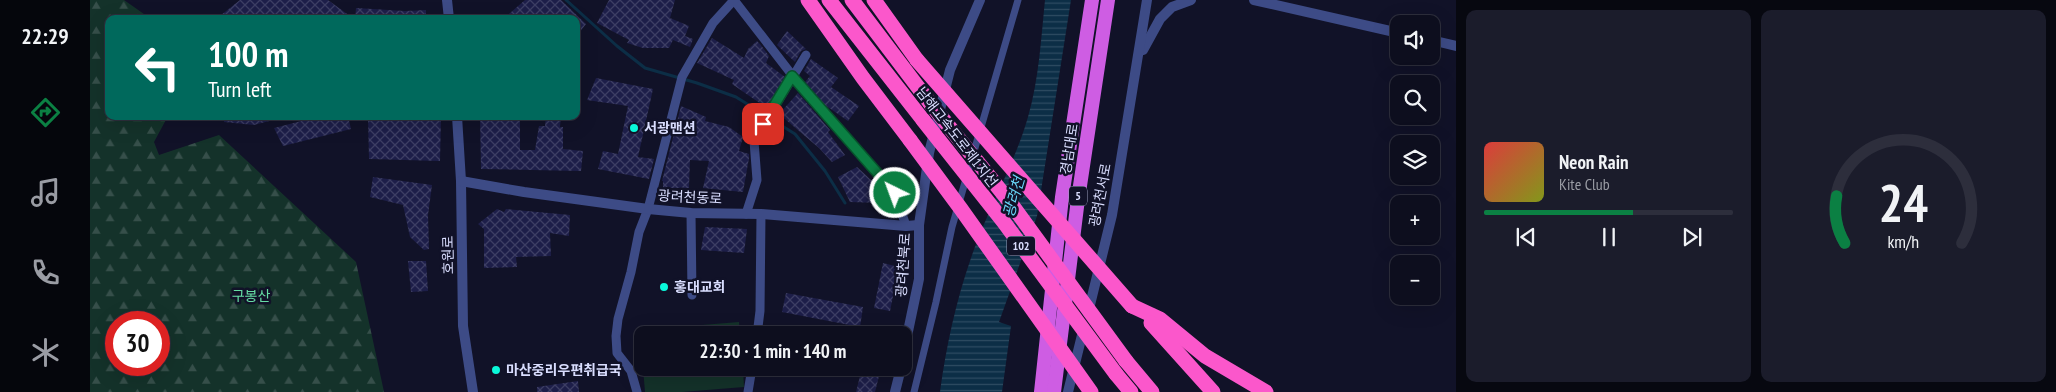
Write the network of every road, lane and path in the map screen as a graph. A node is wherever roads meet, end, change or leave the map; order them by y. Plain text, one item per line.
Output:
1 (447, 0) edge
2 (734, 0) edge
3 (808, 0) edge
4 (828, 0) edge
5 (852, 0) edge
6 (874, 0) edge
7 (1018, 0) edge
8 (1092, 0) edge
9 (1108, 0) edge
10 (1147, 0) edge
11 (1191, 0) edge
12 (1254, 0) edge
13 (976, 2) edge
14 (1170, 4) edge
15 (449, 15) edge
16 (1390, 31) edge
17 (1440, 42) edge
18 (1456, 46) edge
19 (806, 55) dead end
20 (1140, 55) junction
21 (792, 76) junction
22 (457, 120) edge
23 (461, 182) junction
24 (648, 209) junction
25 (691, 212) junction
26 (746, 214) junction
27 (761, 214) junction
28 (919, 225) junction
29 (906, 226) junction
30 (692, 295) dead end
31 (1132, 306) junction
32 (758, 326) edge
33 (909, 326) edge
34 (751, 376) edge
35 (899, 376) edge
36 (474, 392) edge
37 (637, 392) edge
38 (748, 392) edge
39 (895, 392) edge
40 (914, 392) edge
41 (1041, 392) edge
42 (1054, 392) edge
43 (1068, 392) edge
44 (1092, 392) edge
45 (1132, 392) edge
46 (1152, 392) edge
47 (1213, 392) edge
48 (1266, 392) edge

1 - 15 street
2 - 21 street
2 - 24 street
3 - 44 highway, bridge
4 - 45 highway, 남해고속도로제1지선 / 102, bridge
5 - 46 highway, 남해고속도로제1지선 / 102, bridge
6 - 31 highway, bridge
7 - 40 street
8 - 41 highway, 경남대로 / 5, bridge
9 - 42 highway, 경남대로 / 5, bridge
10 - 20 street, 광려천서로
11 - 14 street
12 - 16 street
13 - 28 street, 광려천북로
14 - 20 street
17 - 18 street
19 - 21 street
20 - 43 street, 광려천서로
21 - 26 street
21 - 29 street
22 - 23 street, 호원로
23 - 24 street, 광려천동로
23 - 36 street, 호원로
24 - 25 street, 광려천동로
24 - 37 street
25 - 26 street, 광려천동로
25 - 30 street
26 - 27 street, 광려천동로
27 - 29 street, 광려천동로
27 - 32 street
28 - 29 street, 광려천동로
28 - 33 street, 광려천북로
31 - 47 highway
31 - 48 highway
34 - 38 street
35 - 39 street

